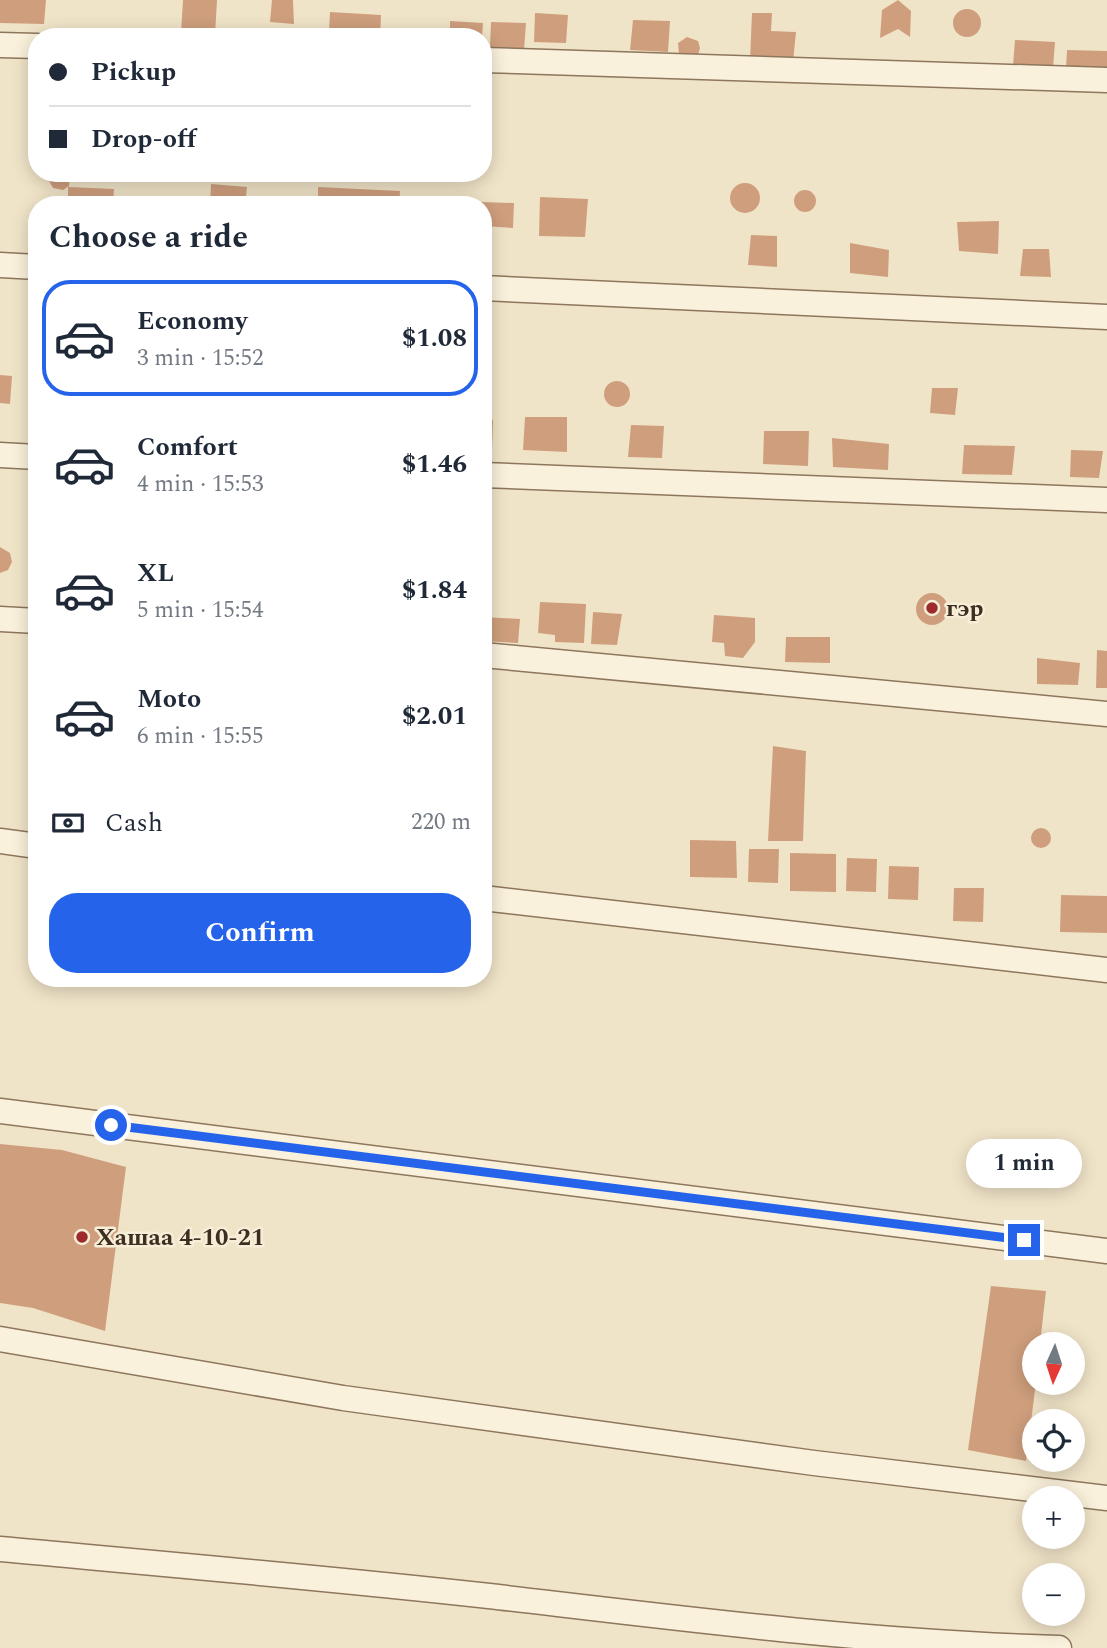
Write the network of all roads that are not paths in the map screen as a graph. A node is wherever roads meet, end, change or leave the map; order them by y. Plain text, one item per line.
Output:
1 (0, 45) edge
2 (28, 46) edge
3 (492, 60) edge
4 (1107, 80) edge
5 (0, 265) edge
6 (28, 267) edge
7 (492, 288) edge
8 (1107, 317) edge
9 (0, 455) edge
10 (28, 457) edge
11 (492, 475) edge
12 (1107, 500) edge
13 (0, 619) edge
14 (28, 621) edge
15 (492, 656) edge
16 (1107, 714) edge
17 (0, 841) edge
18 (28, 844) edge
19 (492, 899) edge
20 (1107, 970) edge
21 (0, 1111) edge
22 (1107, 1251) edge
23 (0, 1339) edge
24 (1107, 1498) edge
25 (0, 1549) edge
26 (1059, 1648) edge

1 - 2 street
3 - 4 street
5 - 6 street
7 - 8 street
9 - 10 street
11 - 12 street
13 - 14 street
15 - 16 street
17 - 18 street
19 - 20 street
21 - 22 street
23 - 24 street
25 - 26 street

